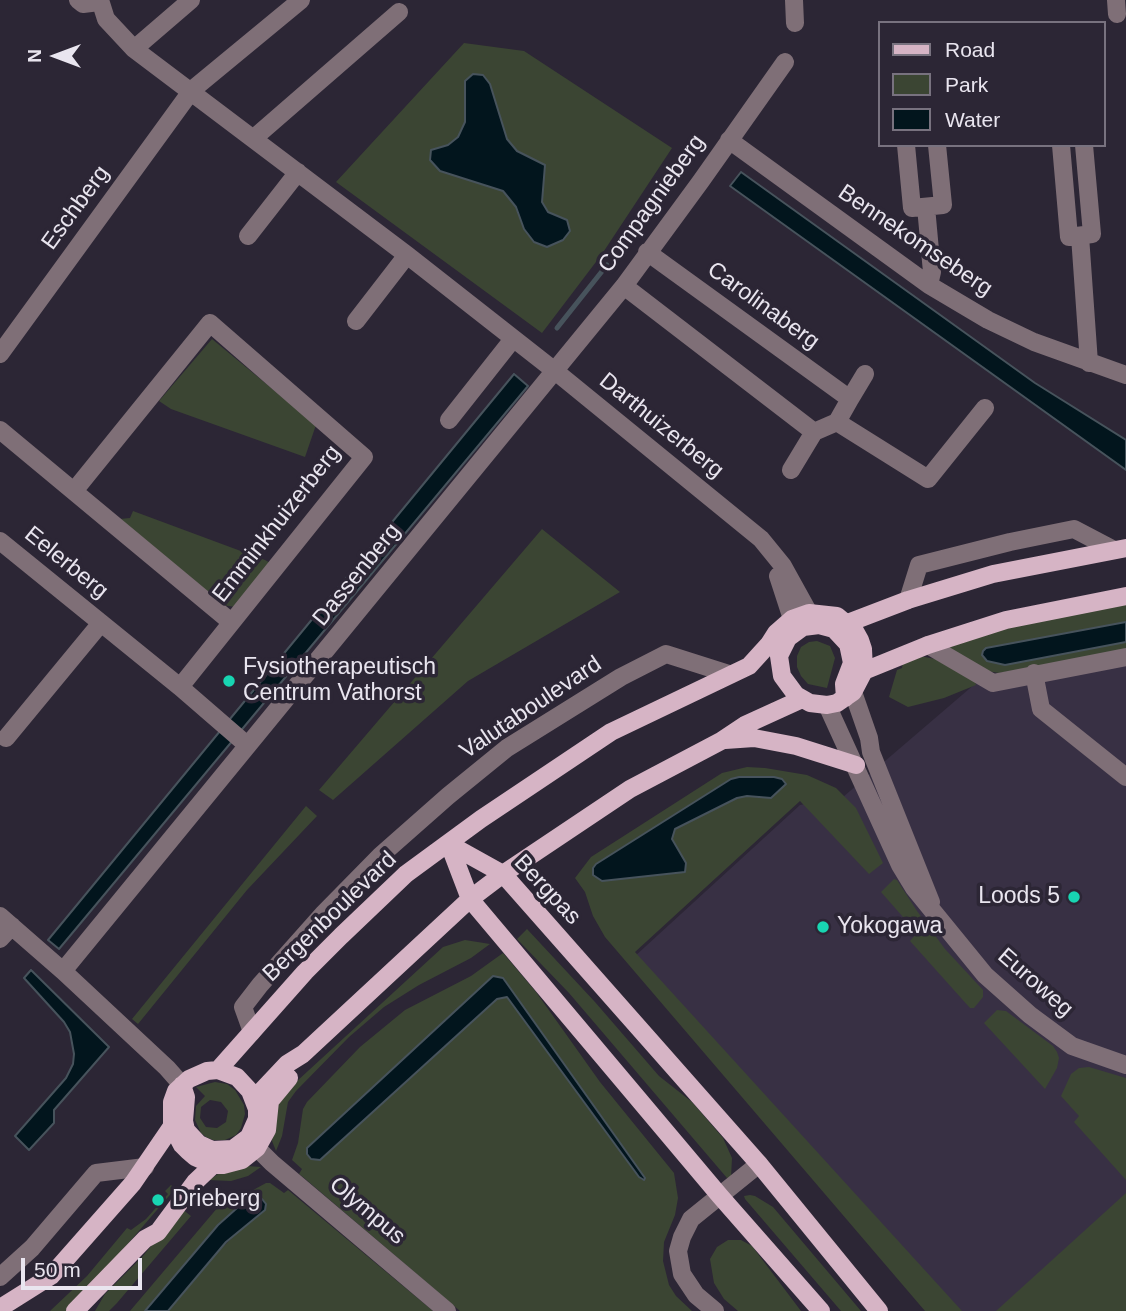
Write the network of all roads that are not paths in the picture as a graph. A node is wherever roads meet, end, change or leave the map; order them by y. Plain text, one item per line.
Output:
1 (78, 0) edge
2 (191, 0) edge
3 (301, 0) edge
4 (794, 0) edge
5 (100, 1) edge
6 (399, 12) dead end
7 (795, 23) dead end
8 (134, 48) junction
9 (785, 62) dead end
10 (192, 90) junction
11 (254, 138) junction
12 (729, 140) junction
13 (906, 147) edge
14 (937, 147) edge
15 (1061, 147) edge
16 (1084, 147) edge
17 (298, 172) junction
18 (926, 207) junction
19 (248, 236) dead end
20 (1080, 236) junction
21 (647, 252) junction
22 (407, 255) junction
23 (929, 285) junction
24 (624, 286) junction
25 (356, 321) dead end
26 (513, 339) junction
27 (0, 354) edge
28 (1089, 363) junction
29 (555, 371) junction
30 (865, 374) dead end
31 (1126, 375) edge
32 (850, 400) junction
33 (985, 408) dead end
34 (449, 420) dead end
35 (837, 422) junction
36 (0, 430) edge
37 (814, 432) junction
38 (791, 470) dead end
39 (74, 491) junction
40 (0, 541) edge
41 (1120, 549) edge
42 (1126, 596) edge
43 (908, 600) junction
44 (799, 621) junction
45 (231, 622) junction
46 (101, 623) junction
47 (841, 626) junction
48 (854, 642) junction
49 (928, 645) junction
50 (774, 650) junction
51 (1126, 657) edge
52 (864, 671) junction
53 (1034, 673) junction
54 (729, 674) junction
55 (180, 687) junction
56 (849, 695) junction
57 (802, 699) junction
58 (827, 705) junction
59 (6, 738) dead end
60 (722, 741) junction
61 (247, 744) junction
62 (856, 765) junction
63 (1126, 777) edge
64 (449, 844) junction
65 (380, 856) joint
66 (503, 874) junction
67 (470, 899) junction
68 (933, 909) junction
69 (4, 927) edge
70 (63, 971) junction
71 (252, 1032) junction
72 (1126, 1065) edge
73 (218, 1070) junction
74 (182, 1085) junction
75 (261, 1104) junction
76 (172, 1126) junction
77 (253, 1143) junction
78 (203, 1154) junction
79 (759, 1164) junction
80 (145, 1167) junction
81 (720, 1196) junction
82 (0, 1277) edge
83 (82, 1307) edge
84 (0, 1308) edge
85 (447, 1311) edge
86 (715, 1311) edge
87 (821, 1311) edge
88 (879, 1311) edge

1 - 5 street, Darthuizerberg
2 - 8 street
3 - 10 street
4 - 7 street
5 - 8 street, Darthuizerberg
6 - 11 street
8 - 10 street, Darthuizerberg
9 - 12 street, Compagnieberg
10 - 11 street, Darthuizerberg
10 - 27 street, Eschberg
11 - 17 street, Darthuizerberg
12 - 21 street, Compagnieberg
12 - 23 street, Bennekomseberg
13 - 18 street
14 - 18 street
15 - 20 street
16 - 20 street
17 - 19 street
17 - 22 street, Darthuizerberg
18 - 23 street
20 - 28 street
21 - 24 street, Compagnieberg
21 - 32 street, Carolinaberg
22 - 25 street
22 - 26 street, Darthuizerberg
23 - 28 street, Bennekomseberg
24 - 29 street, Compagnieberg
24 - 37 street
26 - 29 street, Darthuizerberg
26 - 34 street
28 - 31 street, Bennekomseberg
29 - 44 street, Darthuizerberg
29 - 61 street, Dassenberg
30 - 32 street
32 - 35 street
33 - 35 street
35 - 37 street
36 - 39 street
37 - 38 street
39 - 45 street
39 - 45 street, Emminkhuizerberg
40 - 46 street, Eelerberg
41 - 43 main road
41 - 43 street
42 - 49 main road
43 - 47 main road
44 - 47 main road
44 - 50 main road
45 - 55 street, Emminkhuizerberg
46 - 55 street, Eelerberg
46 - 59 street, Eelerberg
47 - 48 main road
48 - 52 main road
48 - 56 main road
49 - 52 main road
49 - 53 street
50 - 54 main road
50 - 57 main road
51 - 53 street
52 - 56 main road
53 - 63 street
54 - 64 main road
54 - 65 street, Valutaboulevard
55 - 61 street, Eelerberg
56 - 58 main road
56 - 68 street, Euroweg
57 - 58 main road
57 - 60 main road
58 - 62 street, Euroweg
60 - 62 main road
60 - 66 main road
61 - 70 street, Dassenberg
62 - 68 street, Euroweg
64 - 66 main road, Bergpas
64 - 67 main road
64 - 71 main road, Bergenboulevard
65 - 71 street, Bergenboulevard
66 - 67 main road
66 - 79 main road, Bergpas
67 - 75 main road
67 - 81 main road
68 - 72 street, Euroweg
69 - 70 street
70 - 74 street
71 - 73 main road, Bergenboulevard
73 - 74 main road
73 - 75 main road
74 - 76 main road
74 - 78 main road
75 - 77 main road
76 - 78 main road
76 - 80 main road
77 - 78 main road
77 - 85 street, Olympus
78 - 83 main road
79 - 81 street
79 - 88 main road, Bergpas
80 - 82 street
80 - 84 main road
81 - 86 street
81 - 87 main road

